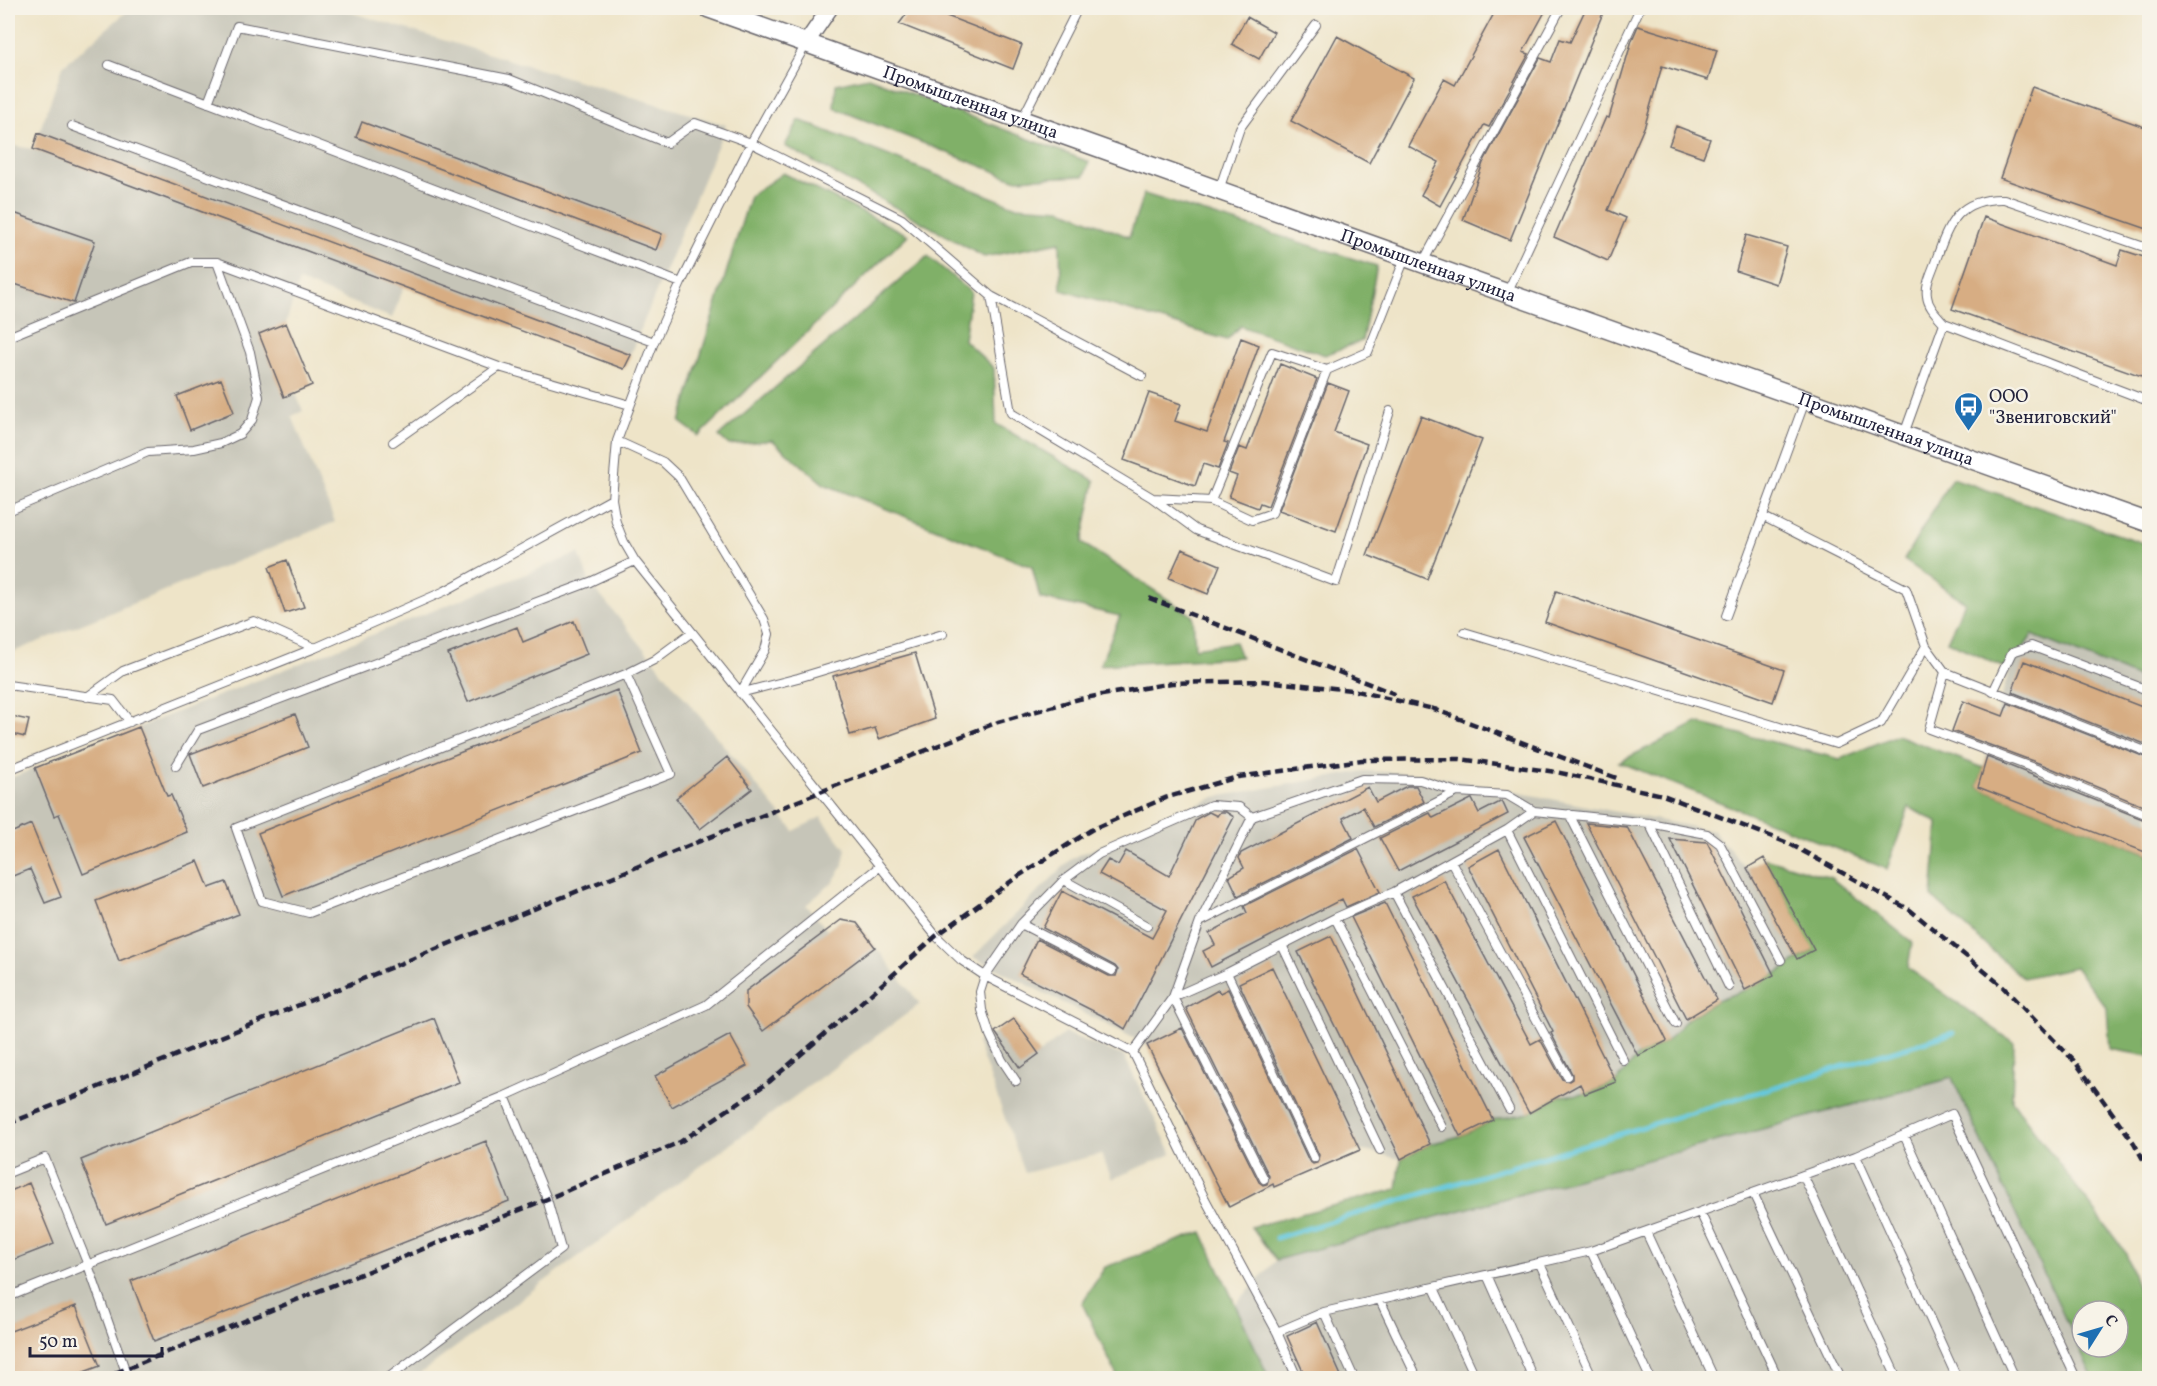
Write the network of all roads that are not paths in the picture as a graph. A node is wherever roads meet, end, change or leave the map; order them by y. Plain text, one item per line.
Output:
1 (708, 8) edge
2 (830, 8) edge
3 (1078, 8) edge
4 (1561, 8) edge
5 (1640, 8) edge
6 (1316, 25) dead end
7 (806, 43) junction
8 (109, 66) dead end
9 (208, 103) junction
10 (1022, 121) junction
11 (72, 126) dead end
12 (751, 143) junction
13 (1218, 191) junction
14 (2150, 249) edge
15 (1413, 261) junction
16 (217, 262) junction
17 (681, 284) junction
18 (1506, 295) junction
19 (991, 296) junction
20 (1944, 323) junction
21 (8, 337) edge
22 (654, 342) junction
23 (499, 367) junction
24 (1327, 369) junction
25 (1142, 376) dead end
26 (2150, 400) edge
27 (1805, 401) junction
28 (630, 405) junction
29 (1390, 411) dead end
30 (1904, 436) junction
31 (617, 441) junction
32 (393, 442) dead end
33 (1151, 497) junction
34 (612, 499) junction
35 (1211, 501) junction
36 (8, 511) edge
37 (1762, 516) junction
38 (2150, 523) edge
39 (635, 561) junction
40 (1726, 615) dead end
41 (692, 632) junction
42 (1464, 632) dead end
43 (943, 634) dead end
44 (1926, 646) junction
45 (315, 648) junction
46 (1946, 672) junction
47 (626, 674) junction
48 (8, 685) edge
49 (2150, 691) edge
50 (1993, 692) junction
51 (740, 693) junction
52 (87, 697) junction
53 (130, 722) junction
54 (2150, 753) edge
55 (176, 766) dead end
56 (8, 770) edge
57 (1456, 792) junction
58 (1534, 811) junction
59 (1569, 814) junction
60 (2150, 816) edge
61 (1252, 817) junction
62 (1649, 823) junction
63 (1507, 830) junction
64 (1451, 861) junction
65 (879, 867) junction
66 (1064, 880) junction
67 (1394, 892) junction
68 (1335, 918) junction
69 (1200, 922) junction
70 (1021, 924) junction
71 (1147, 927) dead end
72 (1282, 945) junction
73 (1781, 960) dead end
74 (1112, 971) dead end
75 (1227, 973) junction
76 (986, 976) junction
77 (1729, 987) dead end
78 (1173, 997) junction
79 (1676, 1024) dead end
80 (1133, 1052) junction
81 (1623, 1060) dead end
82 (1567, 1076) dead end
83 (1016, 1081) dead end
84 (506, 1096) junction
85 (1509, 1109) dead end
86 (1442, 1127) dead end
87 (1904, 1135) junction
88 (1380, 1150) dead end
89 (1856, 1155) junction
90 (1314, 1158) dead end
91 (8, 1173) edge
92 (1803, 1175) junction
93 (1264, 1179) dead end
94 (1753, 1193) junction
95 (1700, 1212) junction
96 (1646, 1232) junction
97 (1591, 1251) junction
98 (1540, 1264) junction
99 (88, 1265) junction
100 (1487, 1275) junction
101 (1434, 1288) junction
102 (8, 1297) edge
103 (1380, 1300) junction
104 (1324, 1312) junction
105 (1276, 1332) junction
106 (391, 1377) edge
107 (128, 1378) edge
108 (384, 1378) edge
109 (1297, 1378) edge
110 (1354, 1378) edge
111 (1416, 1378) edge
112 (1476, 1378) edge
113 (1533, 1378) edge
114 (1593, 1378) edge
115 (1650, 1378) edge
116 (1714, 1378) edge
117 (1778, 1378) edge
118 (1841, 1378) edge
119 (1897, 1378) edge
120 (1957, 1378) edge
121 (2015, 1378) edge
122 (2076, 1378) edge

1 - 7 street, Промышленная улица
2 - 7 street
3 - 10 lane
4 - 15 lane
5 - 18 lane
6 - 13 lane
7 - 10 street, Промышленная улица
7 - 12 lane
8 - 9 lane
9 - 12 lane
9 - 17 lane
10 - 13 street, Промышленная улица
11 - 22 lane
12 - 17 lane
12 - 19 lane
13 - 15 street, Промышленная улица
14 - 20 lane
15 - 18 street, Промышленная улица
15 - 24 lane
16 - 21 lane
16 - 23 lane
16 - 36 lane
17 - 22 lane
18 - 27 street, Промышленная улица
19 - 25 lane
19 - 33 lane
20 - 26 lane
20 - 30 lane
22 - 28 lane
23 - 28 lane
23 - 32 lane
24 - 35 lane
24 - 35 lane
27 - 30 street, Промышленная улица
27 - 37 lane
28 - 31 lane
29 - 33 lane
30 - 38 street, Промышленная улица
31 - 34 lane
31 - 51 lane
33 - 35 lane
34 - 39 lane
34 - 45 lane
37 - 40 lane
37 - 44 lane
39 - 41 lane
39 - 55 lane
41 - 47 lane
41 - 51 lane
42 - 44 lane
43 - 51 lane
44 - 46 lane
45 - 52 lane
45 - 53 lane
46 - 50 lane
46 - 60 lane
47 - 47 lane
48 - 52 lane
49 - 50 lane
50 - 54 lane
51 - 65 lane
52 - 53 lane
53 - 56 lane
57 - 58 lane
57 - 61 lane
57 - 69 lane
58 - 59 lane
58 - 63 lane
59 - 62 lane
59 - 79 lane
61 - 66 lane
61 - 69 lane
62 - 73 lane
62 - 77 lane
63 - 64 lane
63 - 81 lane
64 - 67 lane
64 - 82 lane
65 - 76 lane
65 - 84 lane
66 - 70 lane
66 - 71 lane
67 - 68 lane
67 - 85 lane
68 - 72 lane
68 - 86 lane
69 - 78 lane
70 - 74 lane
70 - 76 lane
72 - 75 lane
72 - 88 lane
75 - 78 lane
75 - 90 lane
76 - 80 lane
76 - 83 lane
78 - 80 lane
78 - 93 lane
80 - 105 lane
84 - 99 lane
84 - 106 lane
87 - 89 lane
87 - 121 lane
87 - 122 lane
89 - 92 lane
89 - 120 lane
91 - 99 lane
92 - 94 lane
92 - 119 lane
94 - 95 lane
94 - 118 lane
95 - 96 lane
95 - 117 lane
96 - 97 lane
96 - 116 lane
97 - 98 lane
97 - 115 lane
98 - 100 lane
98 - 114 lane
99 - 102 lane
99 - 107 lane
100 - 101 lane
100 - 113 lane
101 - 103 lane
101 - 112 lane
103 - 104 lane
103 - 111 lane
104 - 105 lane
104 - 110 lane
105 - 109 lane
106 - 108 lane

